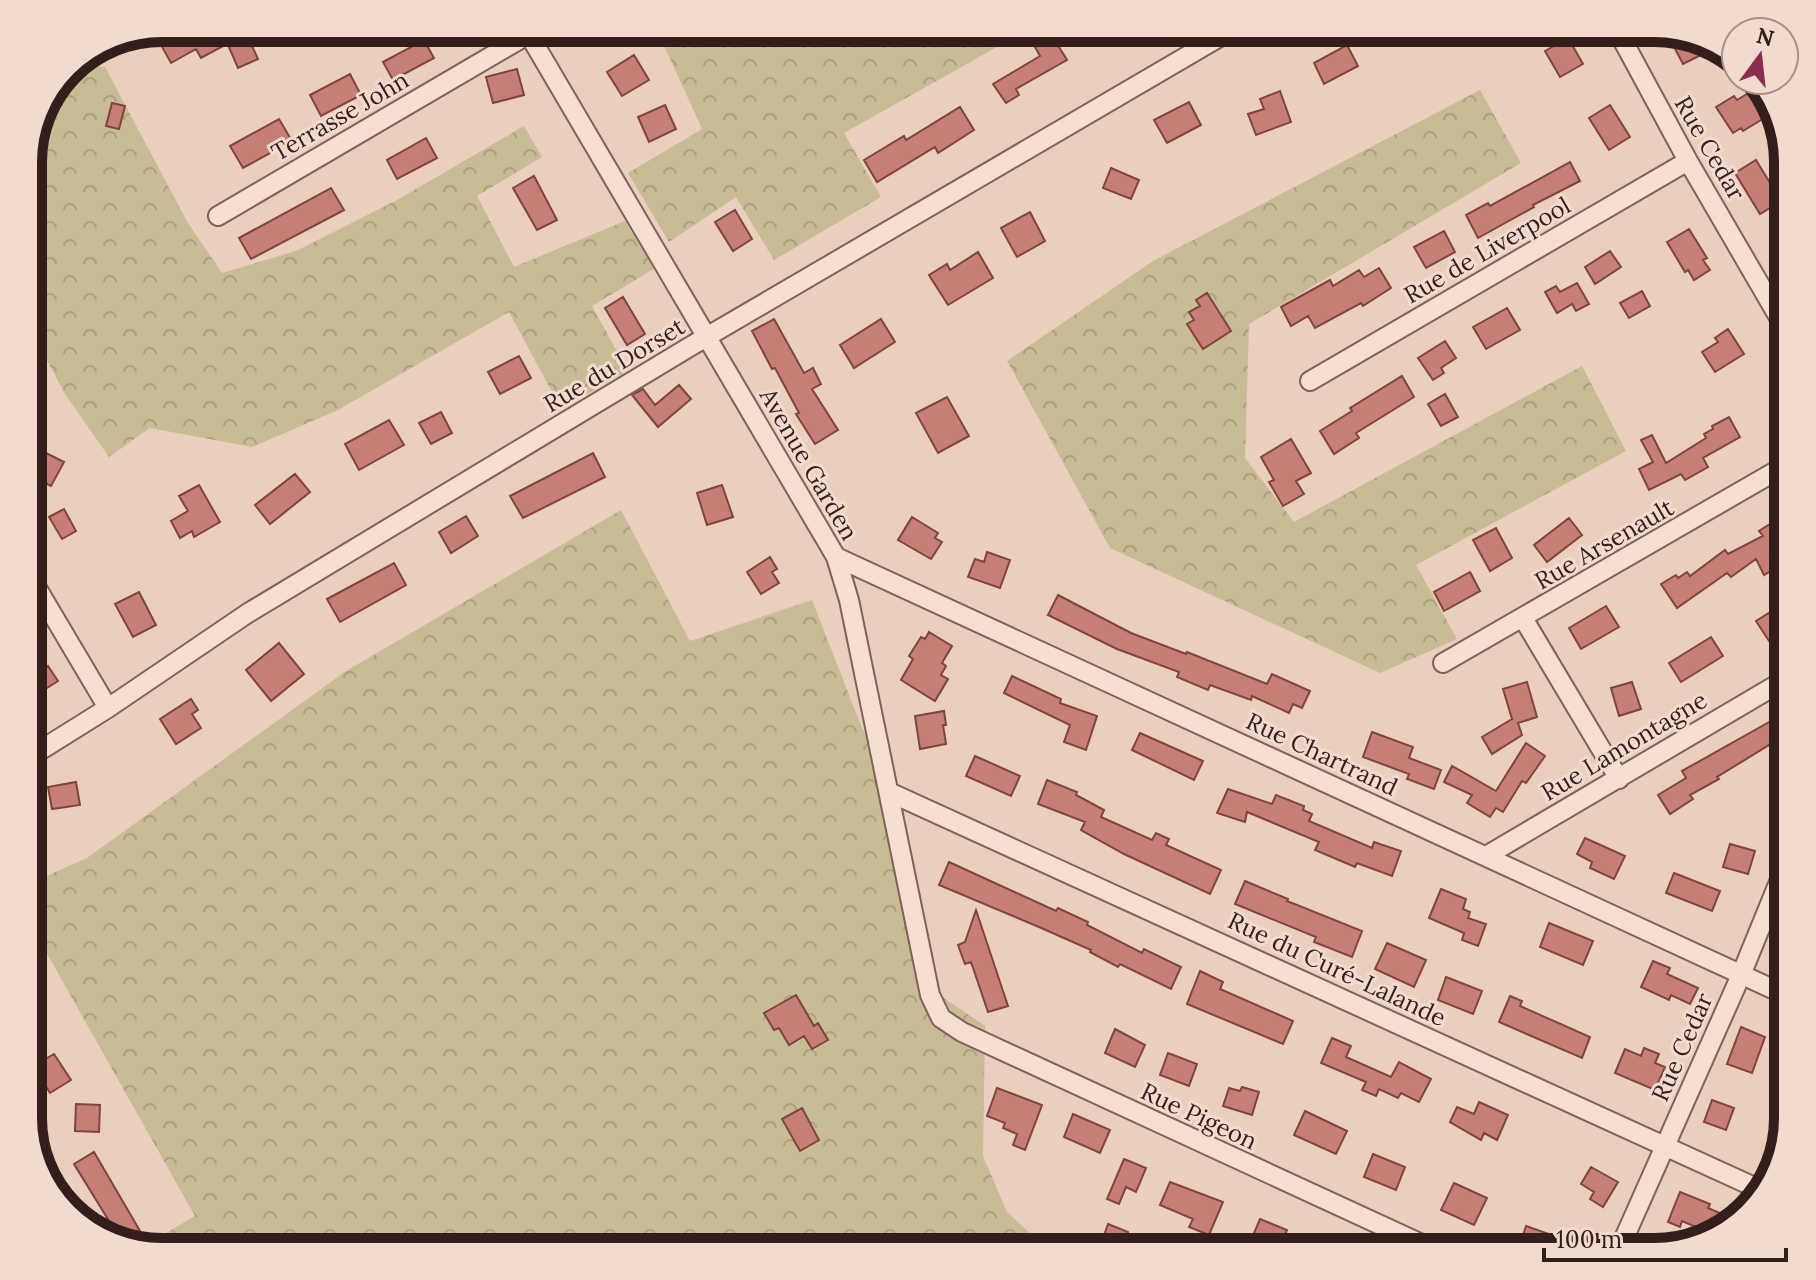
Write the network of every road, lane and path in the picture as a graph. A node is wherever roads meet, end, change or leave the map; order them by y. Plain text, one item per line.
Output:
1 (509, 42) edge
2 (533, 42) edge
3 (1211, 42) edge
4 (1624, 42) edge
5 (1688, 161) junction
6 (218, 216) dead end
7 (1774, 309) edge
8 (707, 337) junction
9 (1310, 381) dead end
10 (1774, 472) edge
11 (836, 557) junction
12 (42, 597) edge
13 (1523, 618) junction
14 (1443, 663) dead end
15 (1774, 686) edge
16 (108, 708) junction
17 (42, 749) edge
18 (1619, 779) junction
19 (889, 792) junction
20 (1486, 856) junction
21 (1774, 894) edge
22 (1741, 975) junction
23 (1774, 990) edge
24 (941, 1018) joint
25 (1664, 1146) junction
26 (1752, 1186) edge
27 (1409, 1238) edge
28 (1624, 1238) edge

1 - 6 street, Terrasse John
2 - 8 street, Avenue Garden
3 - 8 street, Rue du Dorset
4 - 5 street, Rue Cedar
5 - 7 street, Rue Cedar
5 - 9 street, Rue de Liverpool
8 - 11 street, Avenue Garden
8 - 16 street, Rue du Dorset
10 - 13 street, Rue Arsenault
11 - 19 street, Avenue Garden
11 - 20 street, Rue Chartrand
12 - 16 street
13 - 14 street, Rue Arsenault
13 - 18 street
15 - 18 street, Rue Lamontagne
16 - 17 street, Rue du Dorset
18 - 20 street, Rue Lamontagne
19 - 24 street, Avenue Garden
19 - 25 street, Rue du Curé-Lalande
20 - 22 street, Rue Chartrand
21 - 22 street, Rue Cedar
22 - 23 street, Rue Chartrand
22 - 25 street, Rue Cedar
24 - 27 street, Rue Pigeon
25 - 26 street, Rue du Curé-Lalande
25 - 28 street, Rue Cedar

